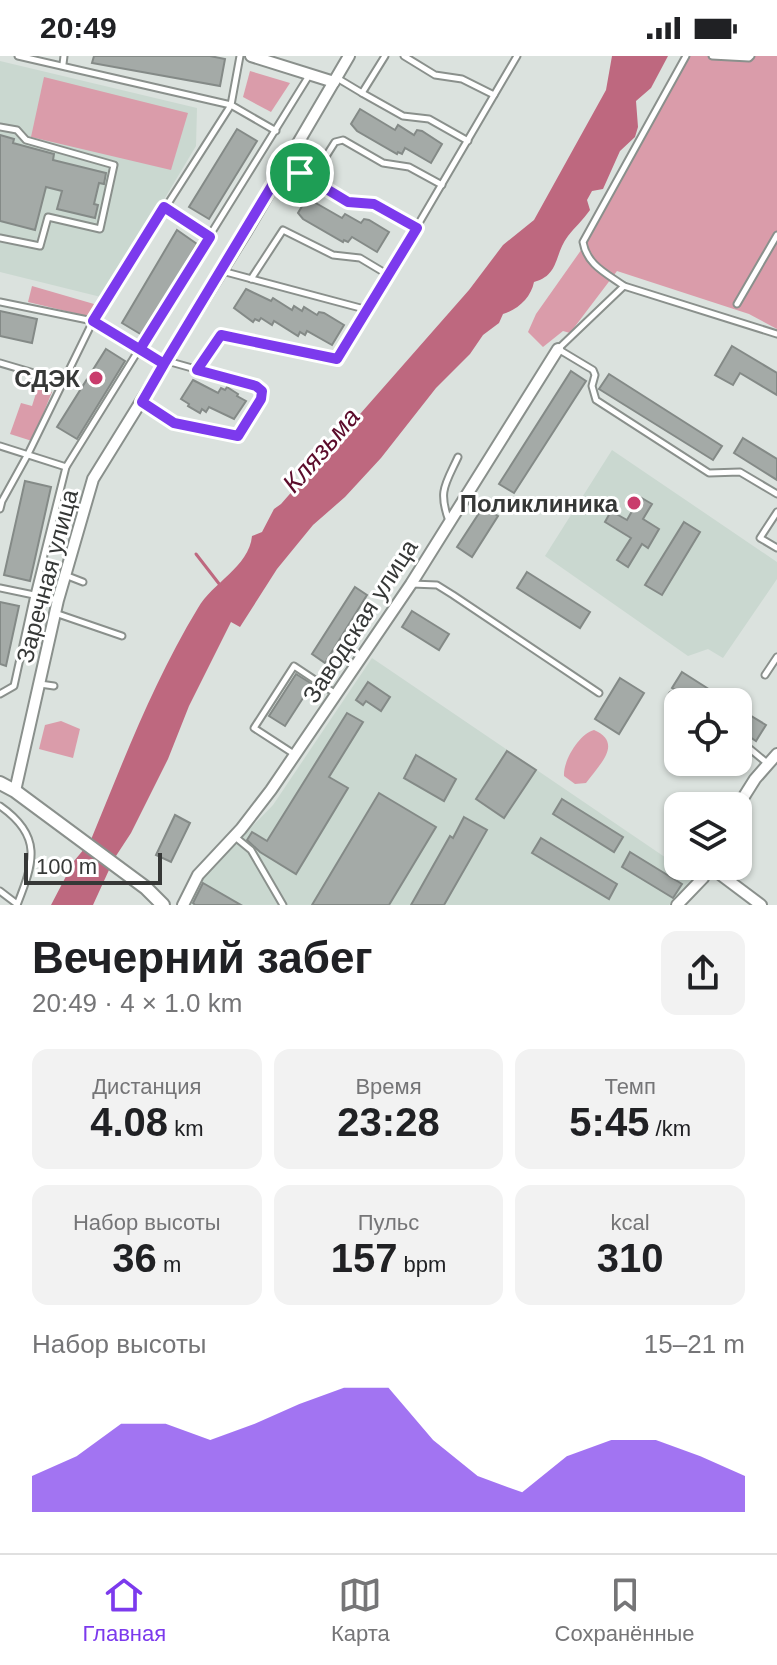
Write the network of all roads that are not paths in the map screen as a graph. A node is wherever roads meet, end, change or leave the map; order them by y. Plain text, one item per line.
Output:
1 (18, 56) edge
2 (64, 56) edge
3 (240, 56) edge
4 (251, 56) edge
5 (349, 56) edge
6 (385, 56) edge
7 (404, 56) edge
8 (517, 56) edge
9 (686, 56) edge
10 (712, 56) edge
11 (751, 56) edge
12 (63, 64) junction
13 (310, 74) junction
14 (335, 80) junction
15 (362, 93) junction
16 (494, 95) junction
17 (231, 105) junction
18 (0, 127) edge
19 (276, 131) junction
20 (468, 141) junction
21 (285, 164) junction
22 (311, 180) junction
23 (442, 185) junction
24 (164, 207) junction
25 (417, 228) junction
26 (777, 235) edge
27 (210, 237) junction
28 (0, 238) edge
29 (222, 271) junction
30 (390, 276) junction
31 (251, 279) junction
32 (624, 286) junction
33 (0, 302) edge
34 (737, 304) dead end
35 (368, 310) junction
36 (93, 321) junction
37 (777, 334) edge
38 (140, 349) junction
39 (558, 349) junction
40 (0, 363) edge
41 (165, 363) junction
42 (197, 370) junction
43 (61, 381) junction
44 (142, 402) junction
45 (0, 446) edge
46 (28, 454) junction
47 (458, 457) dead end
48 (66, 467) junction
49 (777, 494) edge
50 (1, 500) edge
51 (0, 509) edge
52 (777, 512) edge
53 (449, 521) junction
54 (777, 548) edge
55 (65, 575) junction
56 (83, 582) dead end
57 (411, 584) junction
58 (0, 588) edge
59 (34, 595) junction
60 (58, 600) junction
61 (55, 613) junction
62 (122, 636) dead end
63 (777, 657) edge
64 (765, 675) dead end
65 (39, 684) junction
66 (54, 686) dead end
67 (599, 693) dead end
68 (0, 694) edge
69 (336, 694) junction
70 (752, 750) edge
71 (777, 754) edge
72 (295, 755) junction
73 (768, 763) junction
74 (0, 783) edge
75 (15, 791) junction
76 (748, 792) edge
77 (0, 806) edge
78 (234, 836) junction
79 (701, 880) edge
80 (727, 880) edge
81 (0, 891) edge
82 (17, 904) edge
83 (163, 905) edge
84 (183, 905) edge
85 (283, 905) edge
86 (677, 905) edge
87 (761, 905) edge

1 - 12 lane
2 - 12 lane
3 - 17 lane
4 - 13 street
5 - 14 street, Заречная улица
6 - 15 lane
7 - 16 lane
8 - 16 lane
9 - 32 lane
10 - 11 lane
12 - 17 lane
13 - 14 street
13 - 19 lane
14 - 15 lane
14 - 21 street, Заречная улица
15 - 20 lane
16 - 20 lane
17 - 19 lane
17 - 24 lane
18 - 28 lane
19 - 27 lane
20 - 23 lane
21 - 22 lane
21 - 29 street, Заречная улица
22 - 23 lane
22 - 25 lane
23 - 25 lane
24 - 27 lane
24 - 36 lane
25 - 30 lane
26 - 34 lane
27 - 38 lane
29 - 31 lane
29 - 41 street, Заречная улица
30 - 31 lane
30 - 35 lane
31 - 35 lane
32 - 37 lane
32 - 39 lane
33 - 36 lane
35 - 42 lane
36 - 38 lane
36 - 43 lane
38 - 41 lane
38 - 48 lane
39 - 49 lane
39 - 53 street, Заводская улица
40 - 43 lane
41 - 42 lane
41 - 44 street, Заречная улица
42 - 44 lane
43 - 46 lane
44 - 55 street, Заречная улица
45 - 46 lane
46 - 48 lane
46 - 50 lane
47 - 53 lane
48 - 59 lane
50 - 51 lane
52 - 54 lane
53 - 57 street, Заводская улица
55 - 56 lane
55 - 60 street, Заречная улица
57 - 67 lane
57 - 69 street, Заводская улица
58 - 59 lane
59 - 60 lane
59 - 68 lane
60 - 61 street, Заречная улица
61 - 62 lane
61 - 65 street, Заречная улица
63 - 64 lane
65 - 66 lane
65 - 75 street, Заречная улица
69 - 72 street, Заводская улица
69 - 72 lane
70 - 73 lane
71 - 73 street
72 - 78 street, Заводская улица
73 - 76 street
74 - 75 street
75 - 83 street
77 - 82 lane
78 - 84 street, Заводская улица
78 - 85 lane
79 - 86 street
80 - 87 street
81 - 82 lane

